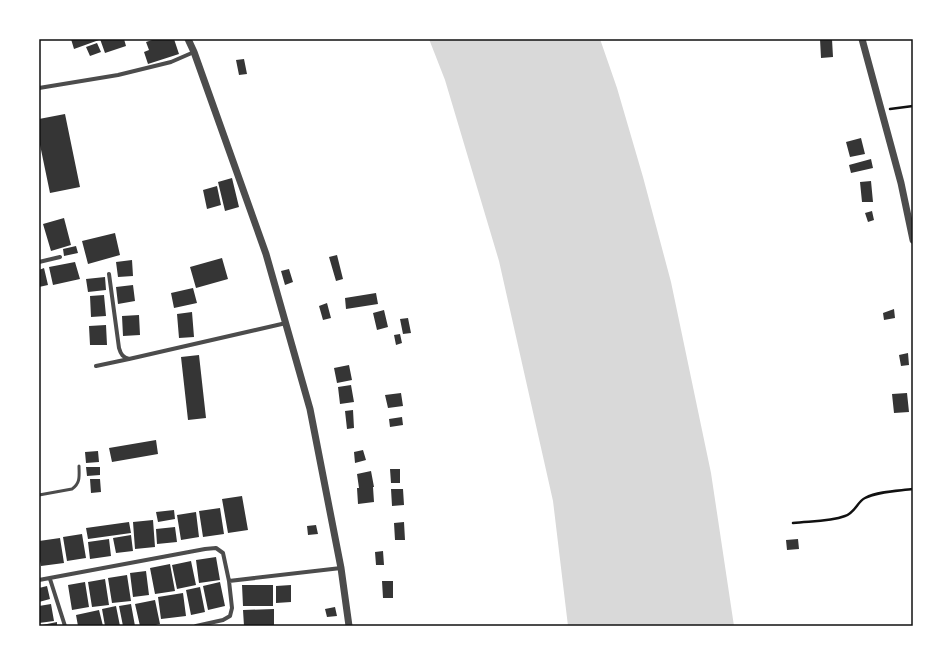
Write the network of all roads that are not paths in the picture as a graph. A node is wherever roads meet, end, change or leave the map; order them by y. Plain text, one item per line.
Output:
1 (188, 39) edge
2 (862, 39) edge
3 (194, 52) junction
4 (39, 88) edge
5 (913, 240) edge
6 (60, 258) dead end
7 (39, 262) edge
8 (109, 274) dead end
9 (286, 323) junction
10 (129, 359) junction
11 (96, 366) dead end
12 (79, 466) dead end
13 (39, 495) edge
14 (341, 568) junction
15 (50, 579) junction
16 (39, 580) edge
17 (229, 581) junction
18 (65, 626) edge
19 (196, 626) edge
20 (349, 626) edge

1 - 3 street
2 - 5 street
3 - 4 street
3 - 9 street
6 - 7 street
8 - 10 street
9 - 10 street
9 - 14 street
10 - 11 street
12 - 13 lane
14 - 17 street
14 - 20 street
15 - 16 street
15 - 17 street
15 - 18 street
17 - 19 street

